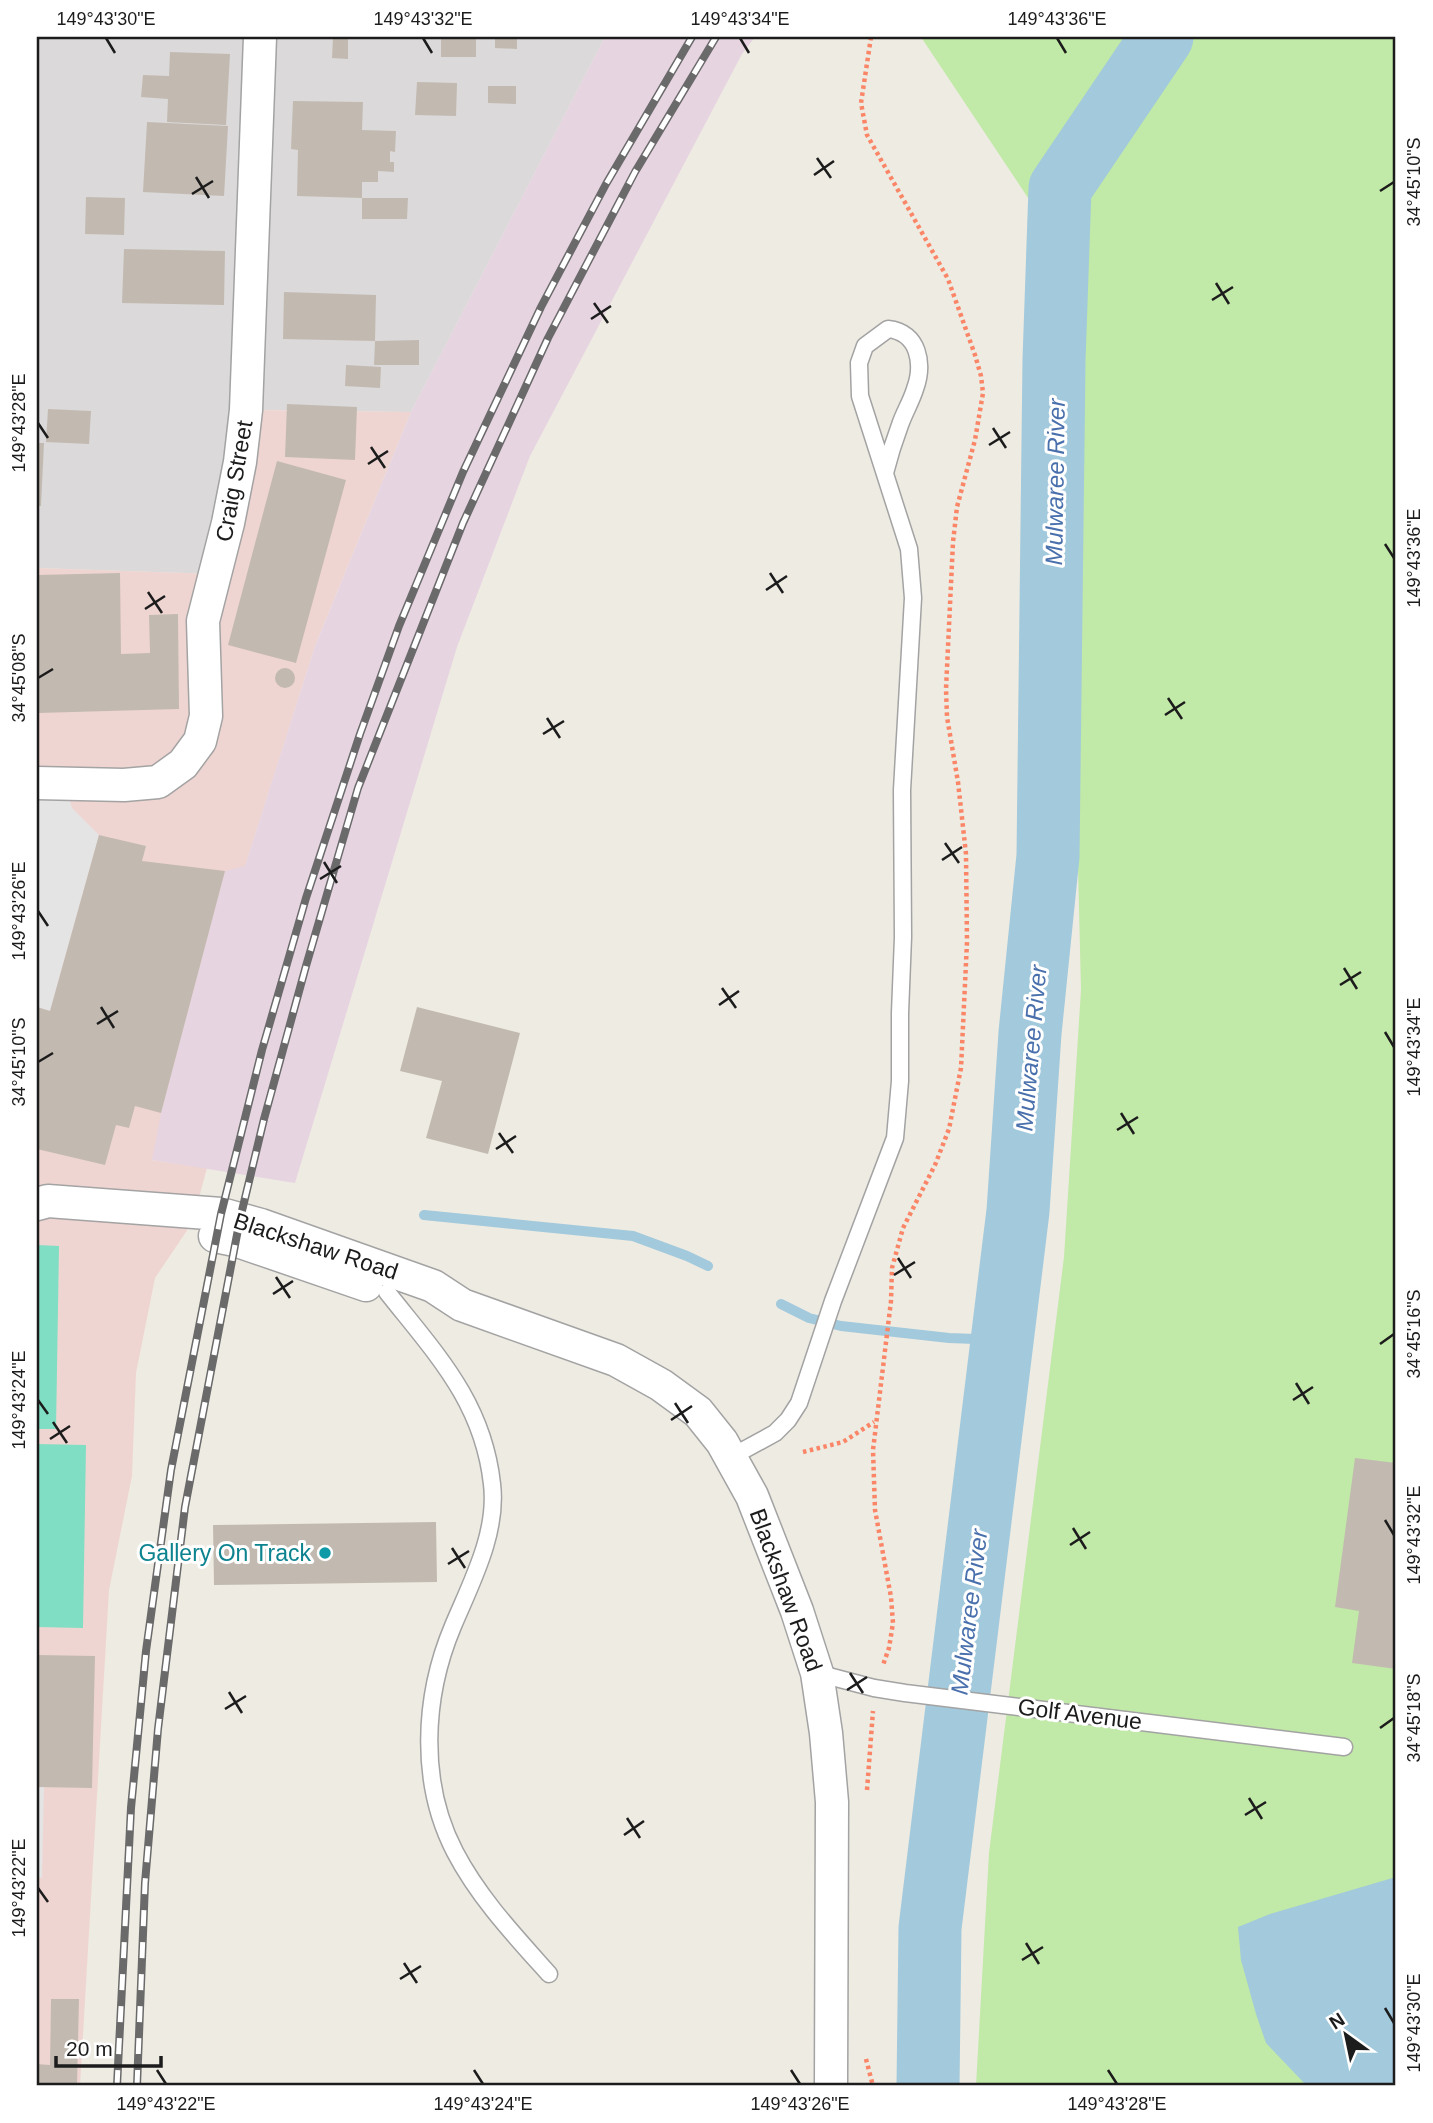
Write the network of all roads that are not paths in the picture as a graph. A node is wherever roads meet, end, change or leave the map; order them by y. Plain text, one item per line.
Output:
1 (260, 37) edge
2 (885, 473) junction
3 (37, 783) edge
4 (37, 1204) edge
5 (37, 1221) edge
6 (387, 1292) junction
7 (462, 1306) junction
8 (732, 1457) junction
9 (817, 1673) junction
10 (1344, 1747) dead end
11 (548, 1974) dead end
12 (831, 2086) edge

1 - 3 street, Craig Street
2 - 2 lane
2 - 8 lane
4 - 7 street, Blackshaw Road
5 - 6 street, Blackshaw Road
6 - 7 street, Blackshaw Road
6 - 11 lane
7 - 8 street, Blackshaw Road
8 - 9 street, Blackshaw Road
9 - 10 lane, Golf Avenue
9 - 12 street, Blackshaw Road

